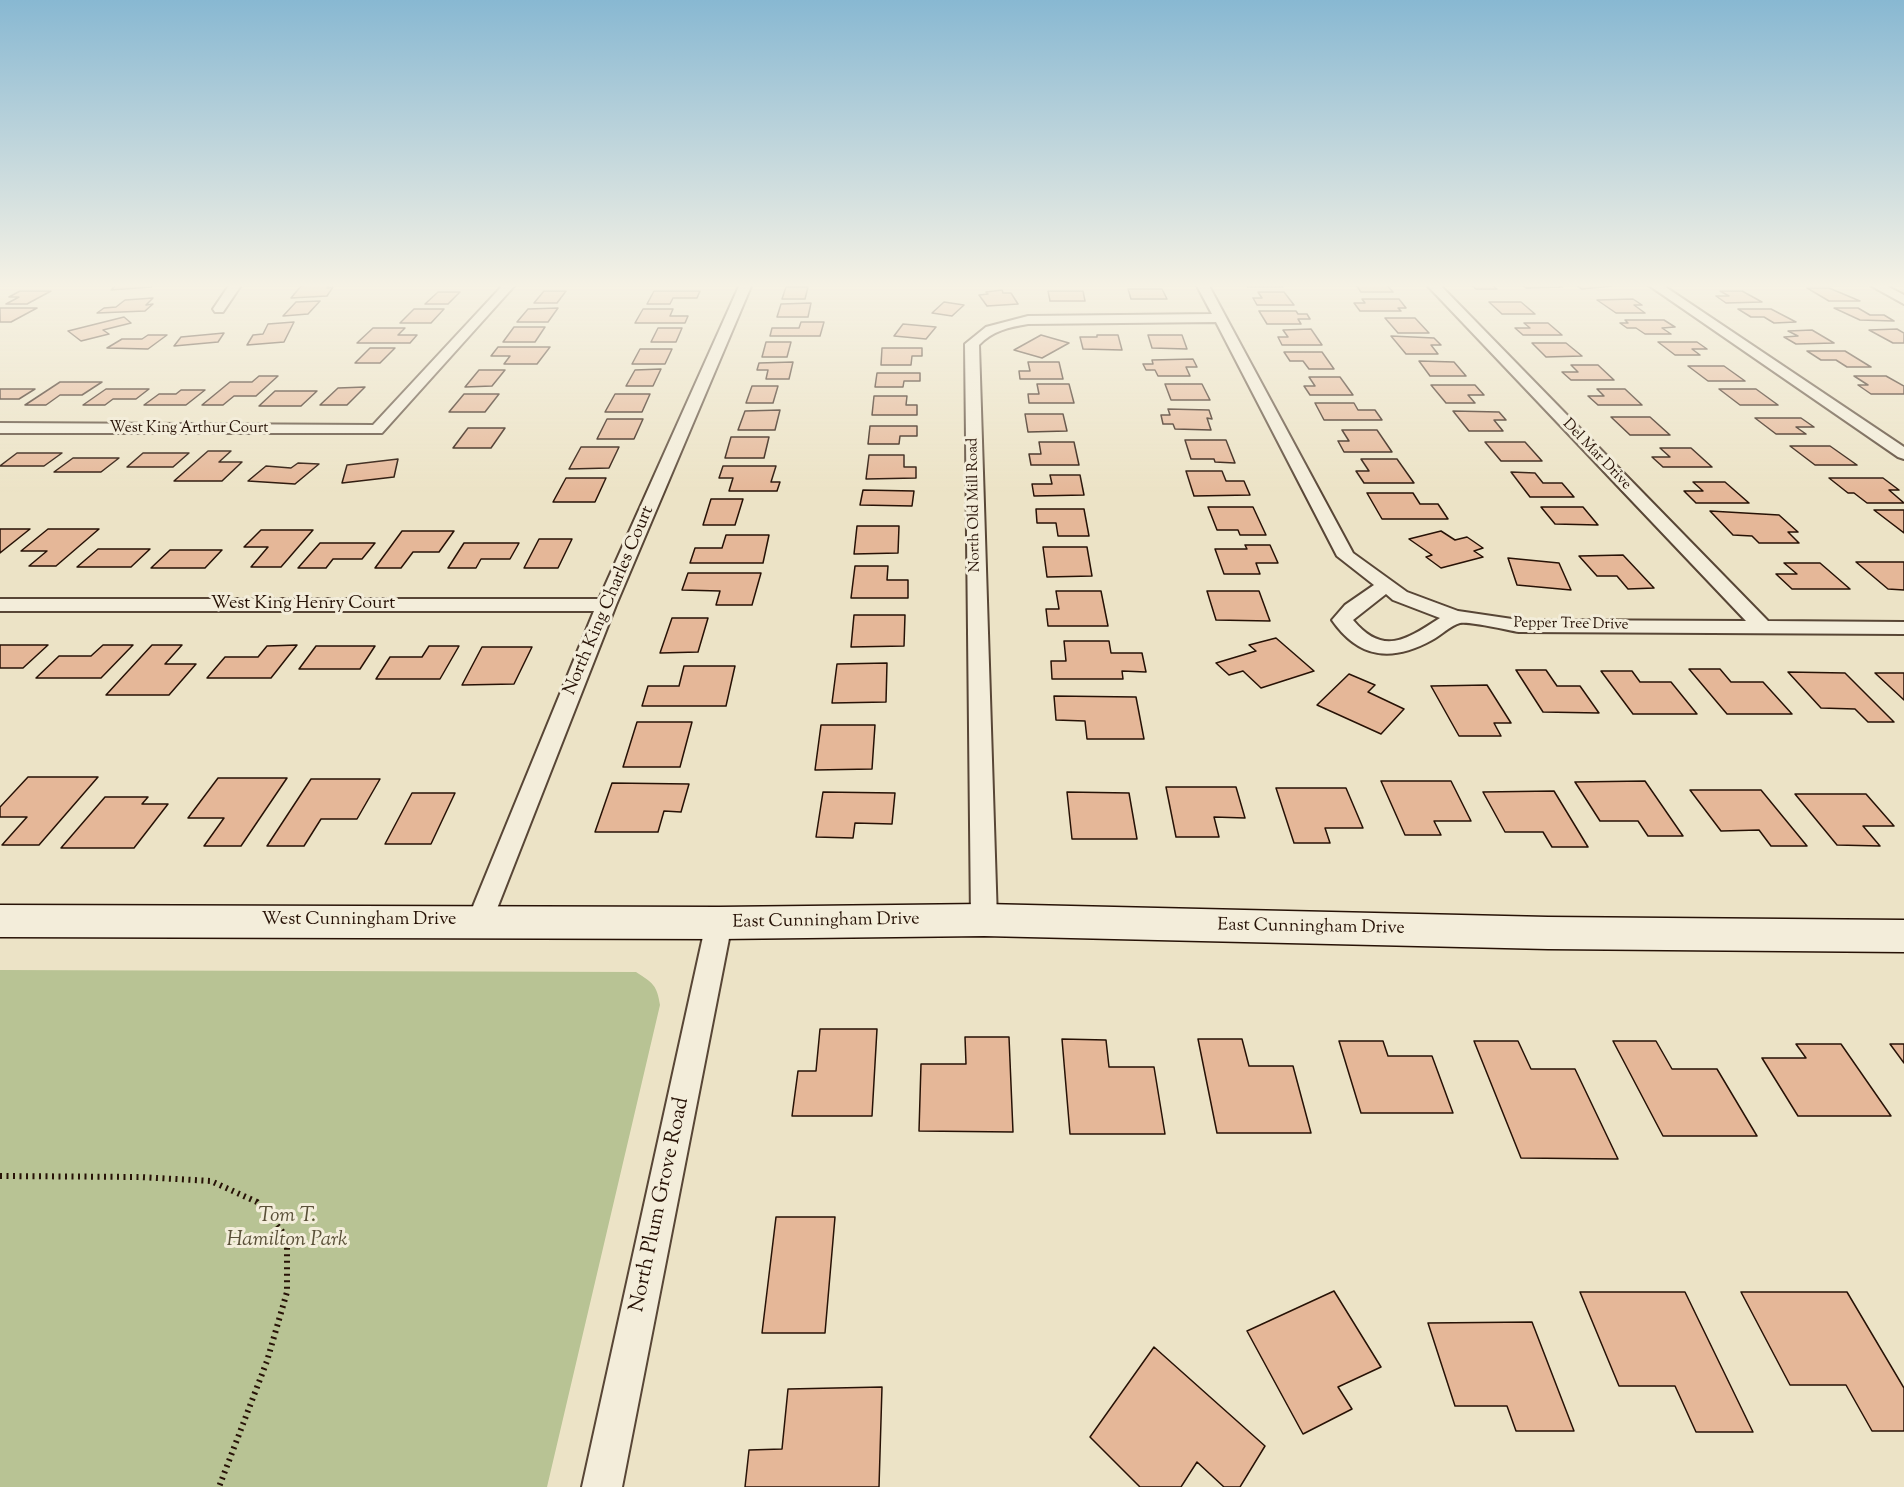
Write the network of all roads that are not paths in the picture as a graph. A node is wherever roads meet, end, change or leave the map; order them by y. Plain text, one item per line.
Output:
1 (447, 353) edge
2 (716, 353) edge
3 (972, 353) edge
4 (1239, 353) edge
5 (1499, 353) edge
6 (1755, 353) edge
7 (0, 428) edge
8 (1904, 454) edge
9 (1388, 585) junction
10 (0, 605) edge
11 (606, 605) junction
12 (1456, 617) junction
13 (1761, 626) junction
14 (1904, 628) edge
15 (984, 920) junction
16 (0, 921) edge
17 (480, 921) junction
18 (719, 923) junction
19 (1904, 936) edge
20 (602, 1487) edge

1 - 7 street, West King Arthur Court
2 - 11 street, North King Charles Court
3 - 15 street, North Old Mill Road
4 - 9 street, Pepper Tree Drive
5 - 13 street, Del Mar Drive
6 - 8 street
9 - 12 street, Pepper Tree Drive
9 - 12 street
10 - 11 street, West King Henry Court
11 - 17 street, North King Charles Court
12 - 13 street, Pepper Tree Drive
13 - 14 street, Pepper Tree Drive
15 - 18 street, East Cunningham Drive
15 - 19 street, East Cunningham Drive
16 - 17 street, West Cunningham Drive
17 - 18 street, West Cunningham Drive
18 - 20 street, North Plum Grove Road

